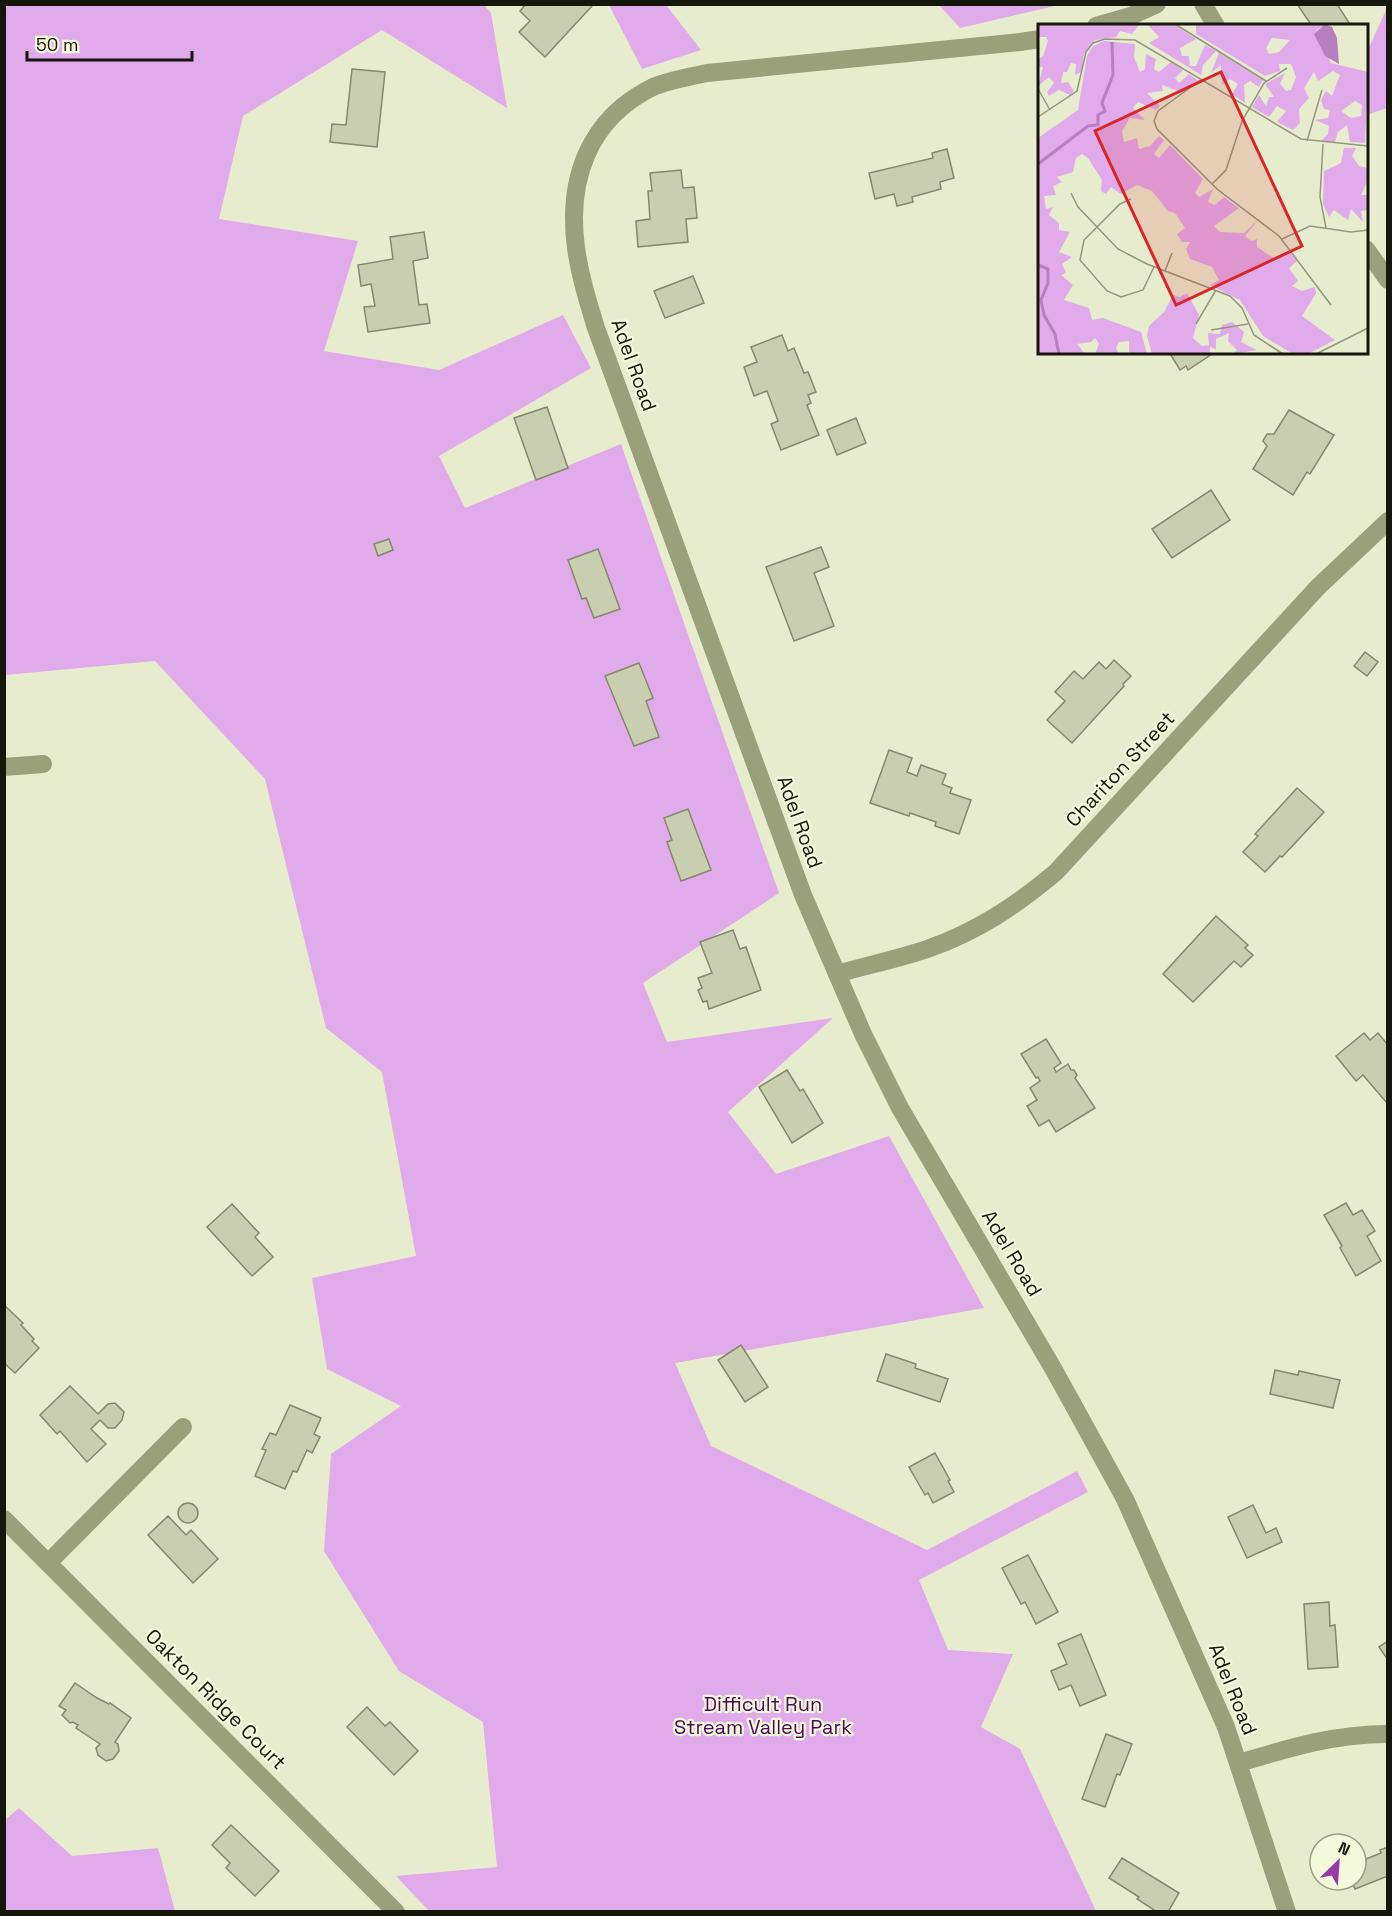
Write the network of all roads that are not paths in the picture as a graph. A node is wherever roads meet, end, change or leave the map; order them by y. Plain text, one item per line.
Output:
1 (1157, 4) edge
2 (1203, 4) edge
3 (1103, 24) edge
4 (1215, 24) edge
5 (1038, 39) edge
6 (1368, 252) edge
7 (1388, 280) edge
8 (1388, 521) edge
9 (43, 764) dead end
10 (4, 767) edge
11 (837, 974) junction
12 (183, 1427) dead end
13 (4, 1519) edge
14 (48, 1563) junction
15 (1388, 1734) edge
16 (1239, 1763) junction
17 (396, 1911) edge
18 (1287, 1911) edge

1 - 3 street
2 - 4 street
5 - 11 street, Adel Road
6 - 7 street
8 - 11 street, Chariton Street
9 - 10 street
11 - 16 street, Adel Road
12 - 14 street
13 - 14 street, Oakton Ridge Court
14 - 17 street, Oakton Ridge Court
15 - 16 street
16 - 18 street, Adel Road

